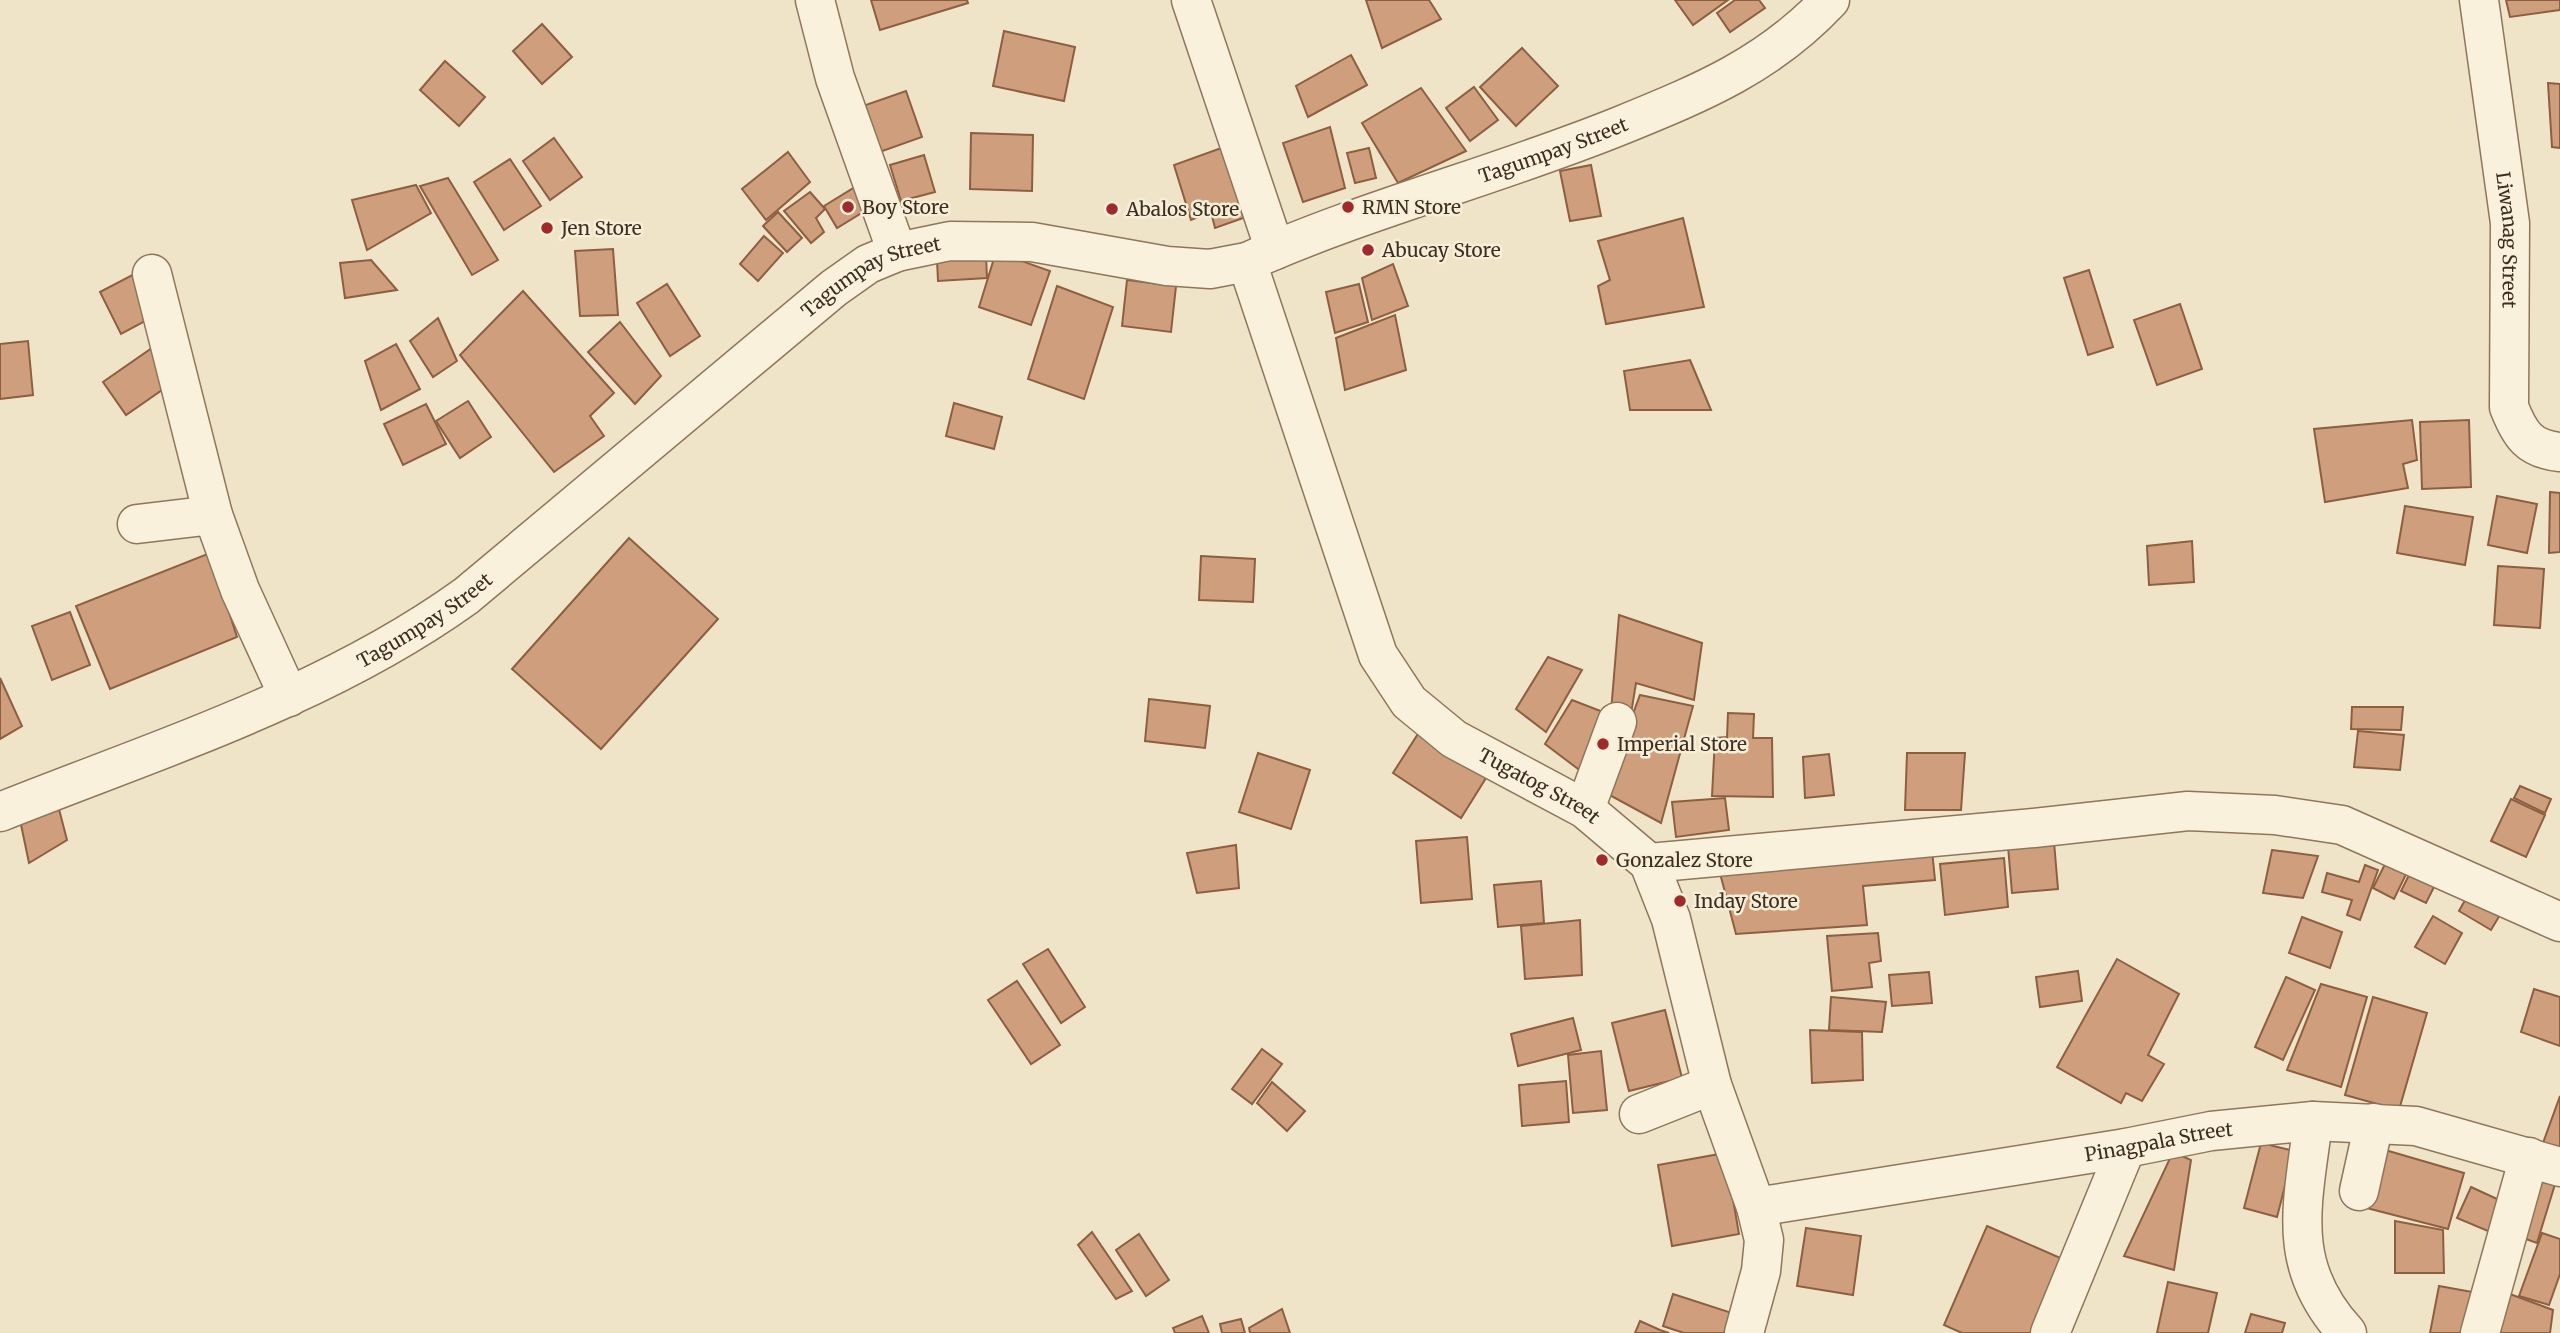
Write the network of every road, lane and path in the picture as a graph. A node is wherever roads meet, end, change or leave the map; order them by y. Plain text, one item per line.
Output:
1 (815, 0) edge
2 (1191, 0) edge
3 (1830, 0) edge
4 (2479, 0) edge
5 (897, 252) junction
6 (1261, 256) junction
7 (152, 274) dead end
8 (2560, 452) edge
9 (213, 515) junction
10 (137, 524) dead end
11 (289, 697) junction
12 (1617, 722) dead end
13 (1585, 809) junction
14 (0, 811) edge
15 (1649, 863) junction
16 (2560, 922) edge
17 (1712, 1085) junction
18 (1639, 1114) dead end
19 (2313, 1121) junction
20 (2374, 1123) junction
21 (2126, 1148) junction
22 (2544, 1162) edge
23 (2359, 1191) dead end
24 (1756, 1207) junction
25 (1744, 1333) edge
26 (2050, 1333) edge
27 (2347, 1333) edge
28 (2480, 1333) edge

1 - 5 street
2 - 6 street, Tugatog Street
3 - 6 street, Tagumpay Street
4 - 8 street, Liwanag Street
5 - 6 street, Tagumpay Street
5 - 11 street, Tagumpay Street
6 - 13 street, Tugatog Street
7 - 9 street
9 - 10 street
9 - 11 street
11 - 14 street, Tagumpay Street
12 - 13 street
13 - 15 street, Tugatog Street
15 - 16 street
15 - 17 street, Tugatog Street
17 - 18 street
17 - 24 street, Tugatog Street
19 - 20 street, Pinagpala Street
19 - 21 street, Pinagpala Street
19 - 27 street
20 - 22 street, Pinagpala Street
20 - 23 street
21 - 24 street, Pinagpala Street
21 - 26 street
22 - 28 street
24 - 25 street, Tugatog Street

